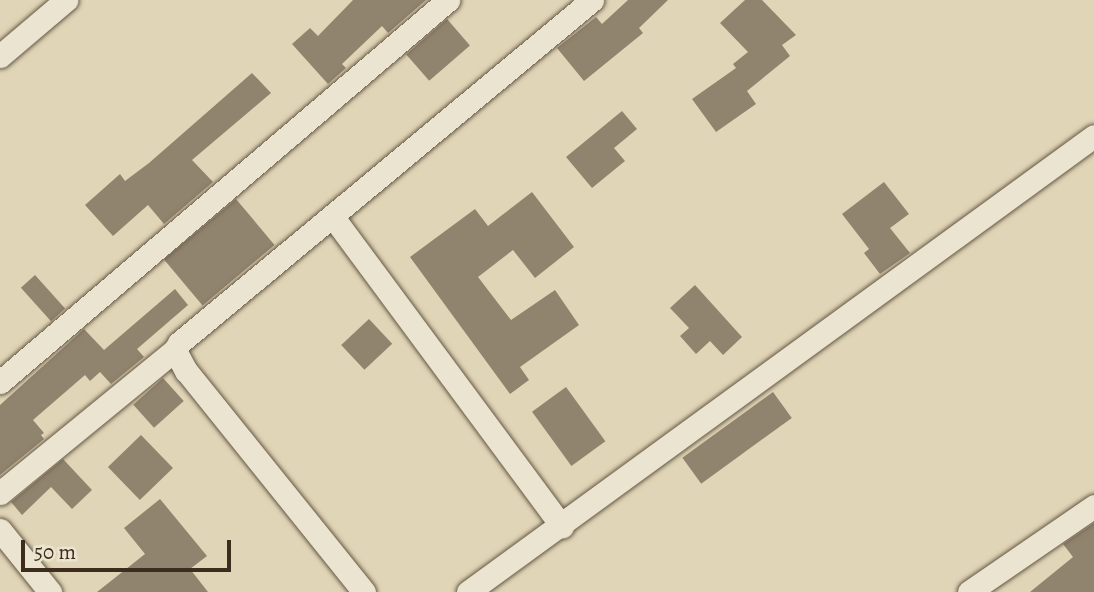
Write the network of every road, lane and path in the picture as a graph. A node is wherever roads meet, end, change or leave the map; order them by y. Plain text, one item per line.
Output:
1 (66, 0) edge
2 (448, 0) edge
3 (592, 0) edge
4 (0, 56) edge
5 (1094, 136) edge
6 (333, 218) junction
7 (175, 351) junction
8 (0, 382) edge
9 (0, 493) edge
10 (1094, 506) edge
11 (562, 526) junction
12 (0, 530) edge
13 (50, 592) edge
14 (364, 592) edge
15 (468, 592) edge
16 (969, 592) edge

1 - 4 street
2 - 8 street
3 - 6 street
5 - 11 street
6 - 7 street
6 - 11 street
7 - 9 street
7 - 14 street
10 - 16 street
11 - 15 street
12 - 13 street

